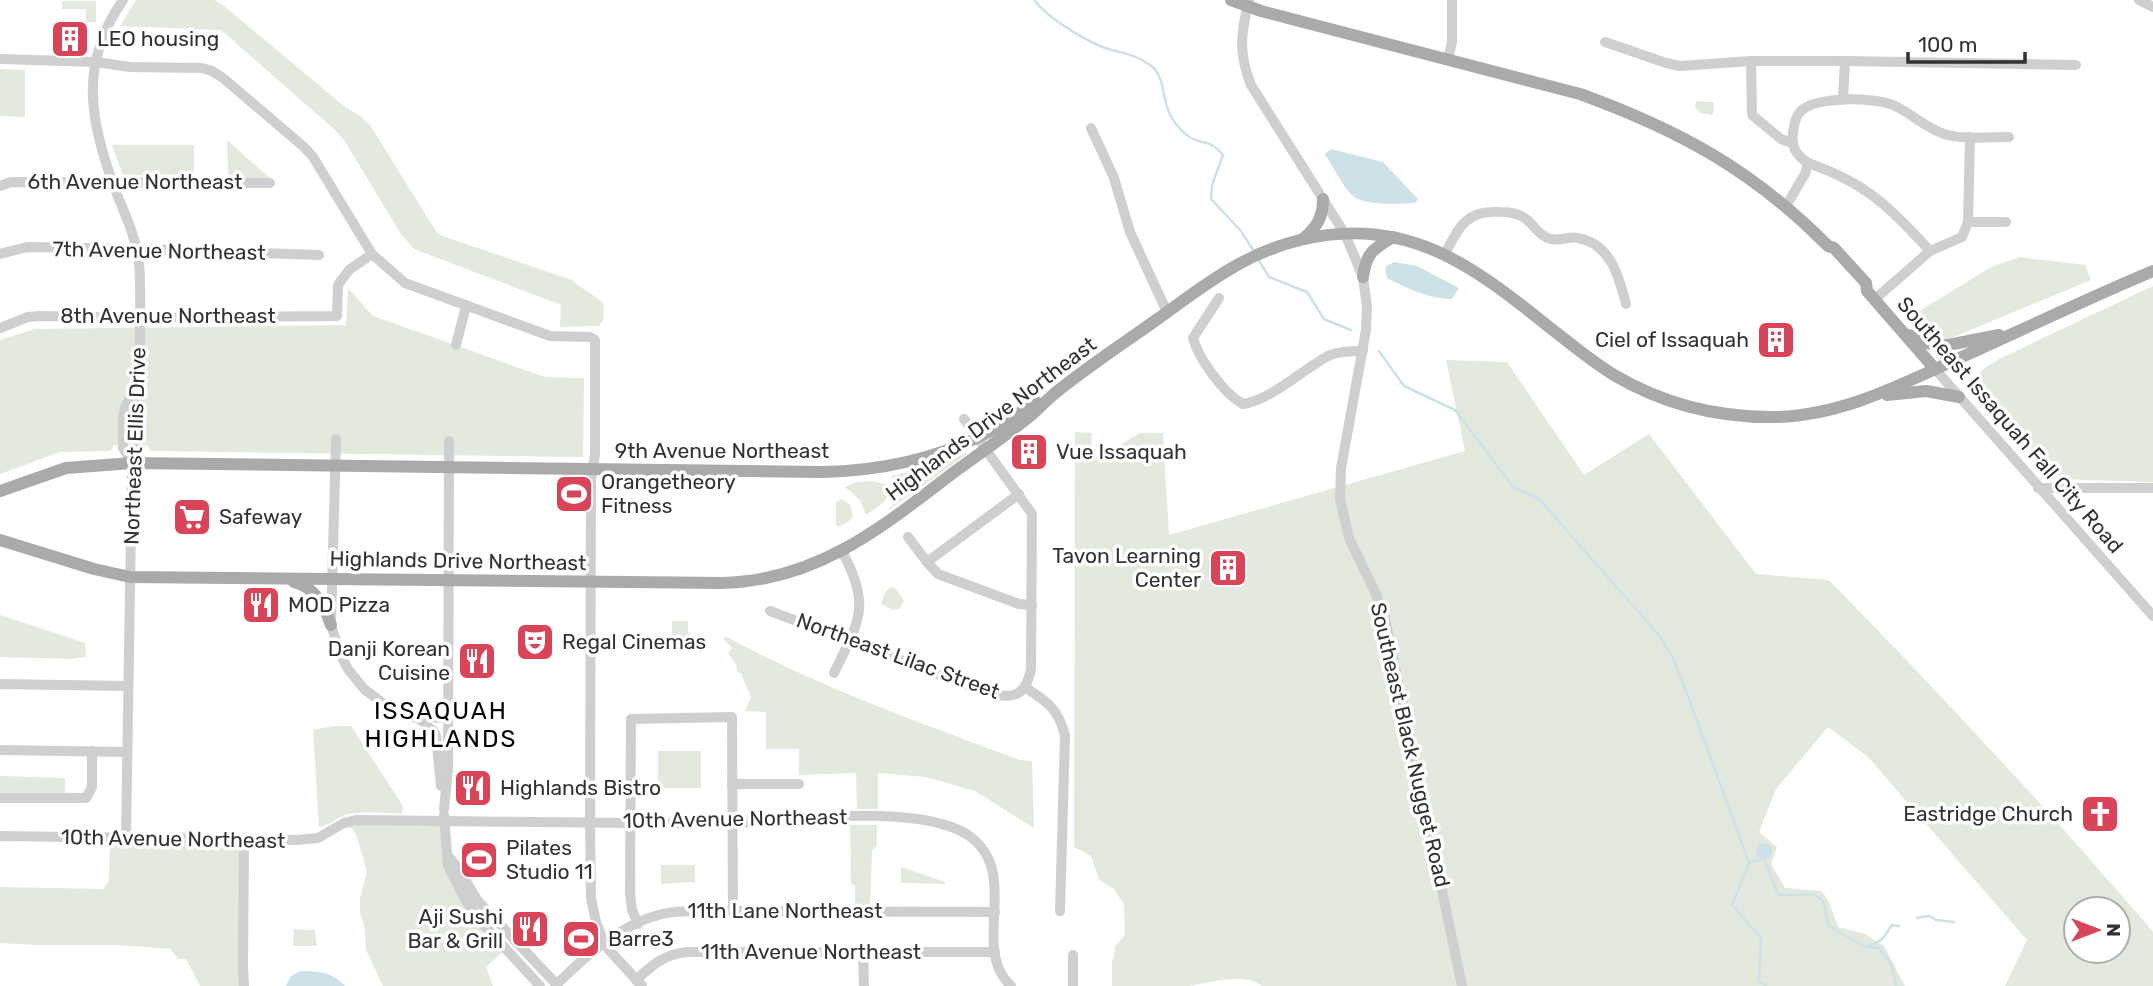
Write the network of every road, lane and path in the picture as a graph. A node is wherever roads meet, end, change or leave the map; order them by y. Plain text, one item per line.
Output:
1 (123, 0) edge
2 (1231, 0) edge
3 (1452, 0) edge
4 (2139, 0) edge
5 (1248, 3) edge
6 (2153, 7) edge
7 (1605, 42) dead end
8 (0, 59) edge
9 (1448, 60) junction
10 (1751, 61) junction
11 (1845, 61) junction
12 (96, 62) junction
13 (2076, 65) dead end
14 (1843, 99) junction
15 (1091, 128) dead end
16 (1969, 137) junction
17 (2009, 137) dead end
18 (1792, 144) junction
19 (1808, 163) junction
20 (113, 182) junction
21 (270, 183) dead end
22 (0, 186) edge
23 (1323, 199) junction
24 (1786, 206) junction
25 (1968, 222) junction
26 (2006, 222) dead end
27 (1345, 234) junction
28 (1393, 237) junction
29 (1303, 239) junction
30 (136, 249) junction
31 (1930, 251) junction
32 (0, 254) edge
33 (372, 254) junction
34 (1446, 254) junction
35 (319, 255) dead end
36 (2153, 271) edge
37 (1363, 277) junction
38 (1871, 295) junction
39 (1219, 298) dead end
40 (1626, 304) dead end
41 (466, 306) junction
42 (1167, 312) junction
43 (140, 318) junction
44 (0, 328) edge
45 (1903, 332) junction
46 (2017, 332) junction
47 (456, 345) dead end
48 (1363, 351) junction
49 (1935, 369) junction
50 (1056, 393) junction
51 (1876, 396) junction
52 (1959, 397) junction
53 (964, 419) dead end
54 (977, 438) junction
55 (336, 439) dead end
56 (449, 441) dead end
57 (986, 449) junction
58 (132, 463) junction
59 (335, 466) junction
60 (449, 467) junction
61 (593, 470) junction
62 (2038, 488) junction
63 (2153, 488) edge
64 (0, 491) edge
65 (1019, 494) junction
66 (908, 537) dead end
67 (0, 540) edge
68 (842, 551) junction
69 (927, 562) junction
70 (130, 577) junction
71 (280, 579) junction
72 (333, 579) junction
73 (448, 581) junction
74 (591, 582) junction
75 (1031, 605) junction
76 (770, 611) dead end
77 (2153, 616) edge
78 (331, 625) junction
79 (850, 640) junction
80 (834, 673) dead end
81 (0, 684) edge
82 (128, 686) junction
83 (1026, 688) junction
84 (448, 703) junction
85 (414, 717) junction
86 (436, 718) junction
87 (448, 718) junction
88 (0, 750) edge
89 (92, 751) junction
90 (127, 752) junction
91 (732, 784) junction
92 (799, 784) dead end
93 (0, 798) edge
94 (444, 809) junction
95 (445, 821) junction
96 (590, 822) junction
97 (630, 822) junction
98 (732, 823) junction
99 (0, 836) edge
100 (126, 838) junction
101 (244, 840) junction
102 (449, 858) junction
103 (733, 911) junction
104 (1060, 911) dead end
105 (995, 912) junction
106 (638, 923) junction
107 (604, 942) junction
108 (863, 952) junction
109 (995, 952) junction
110 (1073, 956) dead end
111 (639, 983) edge
112 (557, 985) edge
113 (244, 986) edge
114 (540, 986) edge
115 (864, 986) edge
116 (1011, 986) edge
117 (1073, 986) edge
118 (1462, 986) edge

1 - 12 street, Northeast Ellis Drive
2 - 5 main road, Southeast Issaquah Fall City Road
3 - 9 street
4 - 6 street
5 - 9 main road, Southeast Issaquah Fall City Road
5 - 23 street, Southeast Black Nugget Road
7 - 10 street
8 - 12 street
9 - 24 main road, Southeast Issaquah Fall City Road
10 - 11 street
10 - 18 street
11 - 13 street
11 - 14 street
12 - 20 street, Northeast Ellis Drive
12 - 33 street
14 - 16 street
14 - 18 street
15 - 42 street
16 - 17 street
16 - 25 street
18 - 19 street
19 - 24 street
19 - 31 street
20 - 21 street, 6th Avenue Northeast
20 - 22 street, 6th Avenue Northeast
20 - 30 street, Northeast Ellis Drive
23 - 27 street, Southeast Black Nugget Road
23 - 29 main road
24 - 38 main road, Southeast Issaquah Fall City Road
25 - 26 street
25 - 31 street
27 - 28 main road, Highlands Drive Northeast
27 - 29 main road, Highlands Drive Northeast
27 - 37 street, Southeast Black Nugget Road
28 - 34 main road, Highlands Drive Northeast
28 - 37 main road
29 - 42 main road, Highlands Drive Northeast
30 - 32 street, 7th Avenue Northeast
30 - 35 street, 7th Avenue Northeast
30 - 43 street, Northeast Ellis Drive
31 - 38 street
33 - 41 street
33 - 43 street, 8th Avenue Northeast
34 - 40 street
34 - 51 main road, Highlands Drive Northeast
36 - 46 main road
37 - 48 street, Southeast Black Nugget Road
38 - 45 main road, Southeast Issaquah Fall City Road
39 - 48 street
41 - 47 street
41 - 61 street
42 - 50 main road, Highlands Drive Northeast
43 - 44 street, 8th Avenue Northeast
43 - 58 street, Northeast Ellis Drive
45 - 46 main road
45 - 49 main road, Southeast Issaquah Fall City Road
46 - 49 main road, Highlands Drive Northeast
48 - 118 street, Southeast Black Nugget Road
49 - 51 main road, Highlands Drive Northeast
49 - 52 street, Southeast Issaquah Fall City Road
50 - 54 main road, 9th Avenue Northeast
50 - 57 main road, Highlands Drive Northeast
51 - 52 main road
52 - 62 street, Southeast Issaquah Fall City Road
53 - 54 street, Northeast Lilac Street
54 - 57 street, Northeast Lilac Street
54 - 61 main road, 9th Avenue Northeast
55 - 59 street
56 - 60 street
57 - 65 street, Northeast Lilac Street
57 - 68 main road, Highlands Drive Northeast
58 - 59 main road
58 - 64 main road
58 - 70 street, Northeast Ellis Drive
59 - 60 main road, 9th Avenue Northeast
59 - 72 street
60 - 61 main road, 9th Avenue Northeast
60 - 73 street
61 - 74 street
62 - 63 street
62 - 77 street, Southeast Issaquah Fall City Road
65 - 69 street
65 - 75 street, Northeast Lilac Street
66 - 69 street
67 - 70 main road, Highlands Drive Northeast
68 - 74 main road, Highlands Drive Northeast
68 - 79 street
69 - 75 street
70 - 71 main road, Highlands Drive Northeast
70 - 82 street, Northeast Ellis Drive
71 - 72 main road, Highlands Drive Northeast
71 - 78 main road
72 - 73 main road, Highlands Drive Northeast
72 - 78 street
73 - 74 main road, Highlands Drive Northeast
73 - 84 street
74 - 96 street
75 - 83 street, Northeast Lilac Street
76 - 79 street, Northeast Lilac Street
78 - 85 street
79 - 80 street
79 - 83 street, Northeast Lilac Street
81 - 82 street
82 - 90 street, Northeast Ellis Drive
83 - 104 street
84 - 86 street
84 - 87 street
85 - 86 street
85 - 94 street
86 - 87 street
87 - 94 street
88 - 89 street
89 - 90 street
89 - 93 street
90 - 100 street, Northeast Ellis Drive
91 - 92 street
91 - 97 street
91 - 98 street
94 - 95 street
95 - 96 street, 10th Avenue Northeast
95 - 101 street, 10th Avenue Northeast
95 - 102 street
96 - 97 street, 10th Avenue Northeast
96 - 107 street
97 - 98 street, 10th Avenue Northeast
97 - 106 street
98 - 103 street
98 - 105 street, 10th Avenue Northeast
99 - 100 street, 10th Avenue Northeast
100 - 101 street, 10th Avenue Northeast
101 - 113 street
102 - 112 street
102 - 114 street
103 - 105 street, 11th Lane Northeast
103 - 106 street, 11th Lane Northeast
105 - 109 street, 10th Avenue Northeast
106 - 107 street, 11th Lane Northeast
107 - 111 street
107 - 112 street, 11th Lane Northeast
108 - 109 street, 11th Avenue Northeast
108 - 111 street, 11th Avenue Northeast
108 - 115 street
109 - 116 street
110 - 117 street

